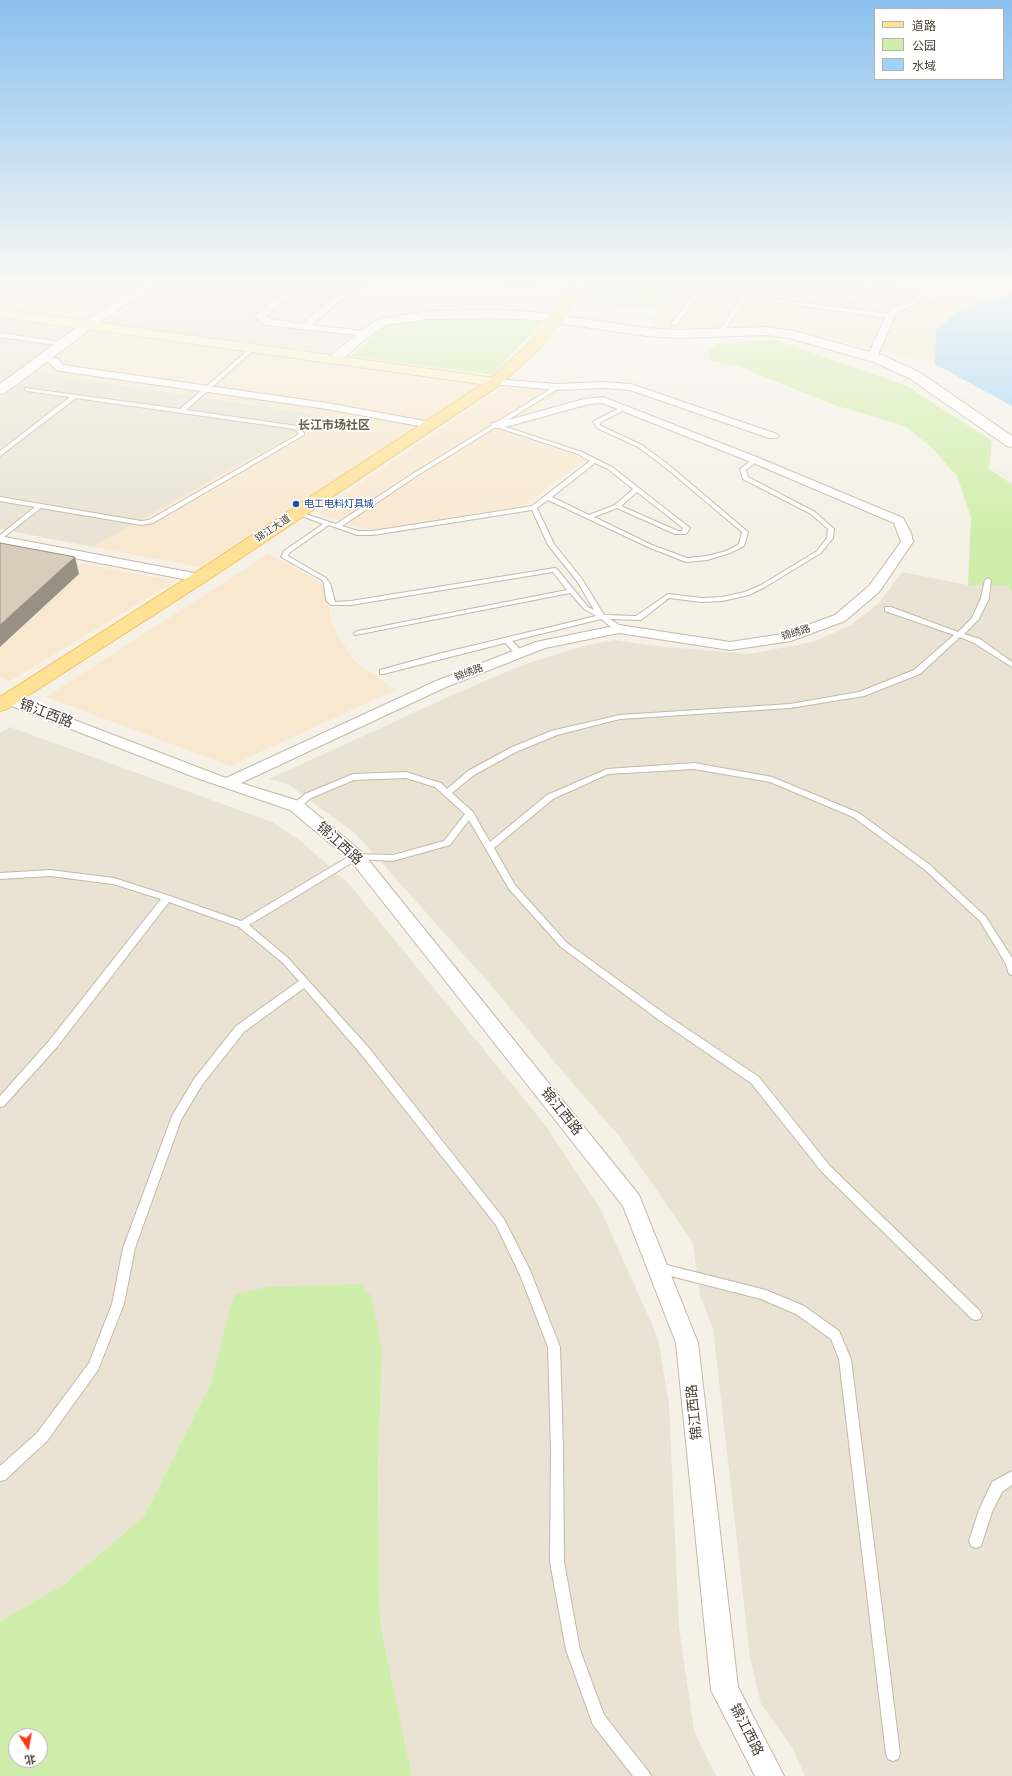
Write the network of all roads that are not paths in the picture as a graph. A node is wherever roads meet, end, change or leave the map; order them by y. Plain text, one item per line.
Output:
1 (31, 367) edge
2 (59, 367) edge
3 (231, 367) edge
4 (389, 367) edge
5 (511, 367) edge
6 (895, 367) edge
7 (495, 382) junction
8 (557, 387) junction
9 (26, 389) dead end
10 (206, 389) junction
11 (0, 390) edge
12 (75, 396) junction
13 (624, 408) junction
14 (182, 411) junction
15 (430, 425) junction
16 (496, 425) junction
17 (773, 436) dead end
18 (1012, 443) edge
19 (0, 454) edge
20 (595, 460) junction
21 (755, 460) junction
22 (637, 488) junction
23 (548, 498) junction
24 (0, 499) edge
25 (40, 506) junction
26 (617, 506) junction
27 (534, 508) junction
28 (297, 513) junction
29 (589, 517) junction
30 (328, 523) junction
31 (337, 526) junction
32 (0, 539) edge
33 (199, 578) junction
34 (988, 580) dead end
35 (572, 591) junction
36 (888, 609) dead end
37 (602, 617) junction
38 (619, 629) junction
39 (358, 633) dead end
40 (960, 634) junction
41 (506, 640) junction
42 (520, 653) junction
43 (1012, 666) edge
44 (383, 672) dead end
45 (3, 701) edge
46 (227, 783) junction
47 (447, 793) junction
48 (296, 806) junction
49 (470, 814) junction
50 (490, 847) junction
51 (356, 856) junction
52 (0, 876) edge
53 (167, 898) junction
54 (242, 925) junction
55 (1012, 967) edge
56 (305, 982) junction
57 (0, 1103) edge
58 (658, 1268) junction
59 (976, 1315) dead end
60 (0, 1475) edge
61 (1012, 1476) edge
62 (976, 1542) dead end
63 (894, 1754) dead end
64 (643, 1776) edge
65 (770, 1776) edge

1 - 11 street
2 - 10 street
3 - 10 lane
4 - 7 main road
5 - 7 main road, 锦江大道, bridge
6 - 18 street
7 - 8 street
7 - 15 main road, 锦江大道
8 - 16 lane
8 - 17 street
9 - 12 lane
10 - 14 lane
10 - 15 street
12 - 14 lane
12 - 19 lane
13 - 16 street, 锦绣路
13 - 21 street, 锦绣路
13 - 29 lane
14 - 25 lane
15 - 28 main road, 锦江大道
16 - 20 lane
16 - 31 lane
20 - 22 lane
20 - 23 lane
21 - 37 lane
21 - 38 street, 锦绣路
22 - 26 lane
22 - 26 lane
23 - 27 lane
23 - 29 lane
24 - 25 lane
25 - 32 lane
26 - 29 lane
27 - 31 lane
27 - 37 lane
28 - 30 lane
28 - 33 main road, 锦江大道
30 - 31 lane
30 - 35 lane
32 - 33 street
33 - 45 main road, 锦江大道
34 - 40 lane
35 - 37 lane
35 - 39 lane
36 - 40 lane
37 - 38 lane
37 - 41 lane
38 - 42 street, 锦绣路
40 - 43 lane
40 - 47 lane
41 - 42 lane
41 - 44 lane
42 - 46 street, 锦绣路
45 - 46 street, 锦江西路
46 - 48 street, 锦江西路
47 - 48 lane
47 - 49 lane
48 - 51 street, 锦江西路
49 - 50 lane
49 - 51 lane
50 - 55 lane
50 - 59 lane
51 - 54 lane
51 - 58 street, 锦江西路
52 - 53 lane
53 - 54 lane
53 - 57 lane
54 - 56 lane
56 - 60 lane
56 - 64 lane
58 - 63 lane
58 - 65 street, 锦江西路
61 - 62 lane

